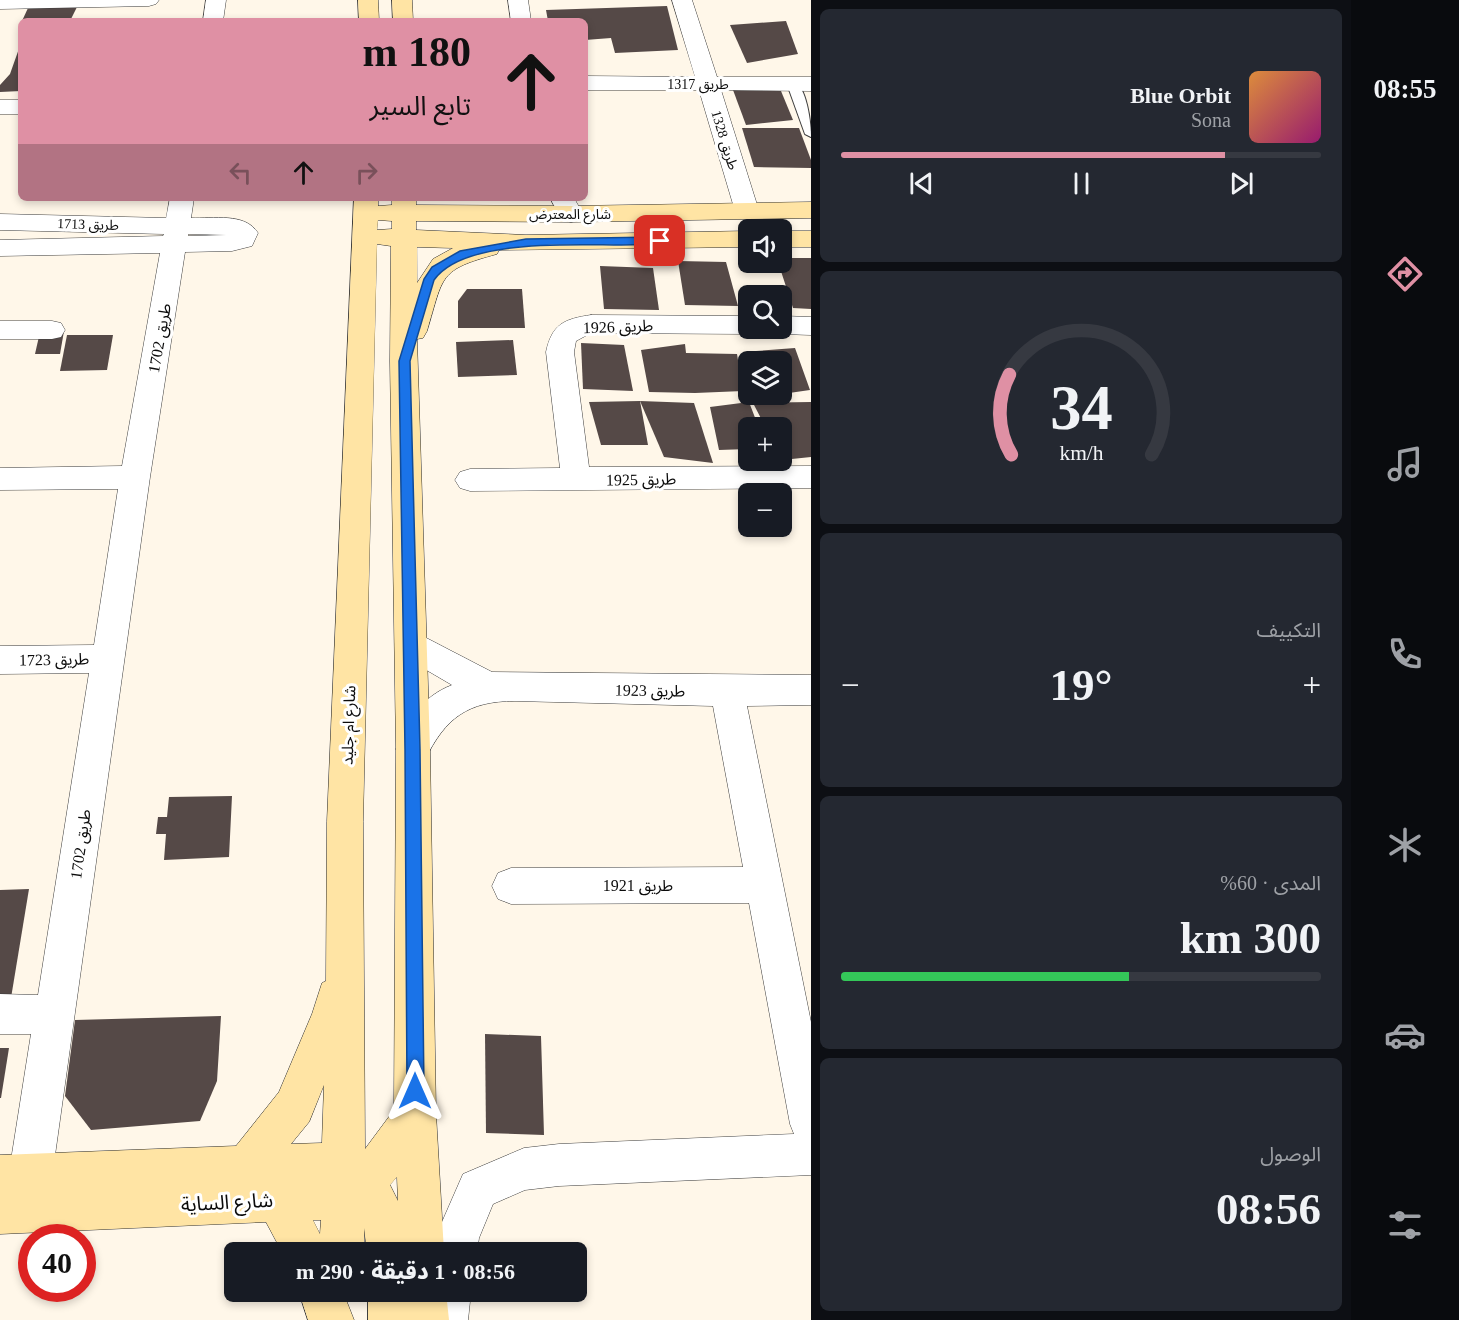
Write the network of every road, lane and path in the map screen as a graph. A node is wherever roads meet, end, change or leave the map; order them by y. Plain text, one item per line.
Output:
1 (149, 0) edge
2 (216, 0) edge
3 (368, 0) edge
4 (402, 0) edge
5 (518, 0) edge
6 (682, 0) edge
7 (0, 3) edge
8 (85, 8) edge
9 (213, 18) edge
10 (369, 18) edge
11 (403, 18) edge
12 (521, 18) edge
13 (588, 83) edge
14 (707, 84) junction
15 (802, 84) edge
16 (0, 107) edge
17 (18, 107) edge
18 (811, 134) edge
19 (26, 201) edge
20 (475, 201) edge
21 (567, 206) edge
22 (811, 210) edge
23 (747, 211) junction
24 (515, 214) junction
25 (364, 216) edge
26 (404, 216) edge
27 (10, 222) edge
28 (178, 223) edge
29 (792, 239) edge
30 (811, 239) edge
31 (738, 240) edge
32 (526, 243) junction
33 (0, 248) edge
34 (738, 325) edge
35 (792, 325) edge
36 (811, 326) edge
37 (0, 330) edge
38 (52, 330) dead end
39 (404, 361) junction
40 (135, 477) junction
41 (811, 477) edge
42 (0, 479) edge
43 (576, 479) junction
44 (470, 480) dead end
45 (411, 644) junction
46 (107, 659) junction
47 (0, 660) edge
48 (489, 687) junction
49 (811, 690) edge
50 (727, 692) junction
51 (413, 749) junction
52 (764, 885) junction
53 (511, 886) dead end
54 (346, 951) junction
55 (0, 1014) edge
56 (54, 1015) junction
57 (415, 1114) junction
58 (811, 1124) edge
59 (811, 1154) edge
60 (247, 1166) junction
61 (350, 1180) junction
62 (14, 1194) edge
63 (278, 1200) junction
64 (301, 1242) edge
65 (343, 1242) edge
66 (388, 1242) edge
67 (421, 1242) edge
68 (456, 1242) edge
69 (325, 1302) edge
70 (341, 1302) edge
71 (390, 1302) edge
72 (425, 1302) edge
73 (448, 1302) edge
74 (331, 1320) edge
75 (341, 1320) edge
76 (391, 1320) edge
77 (426, 1320) edge
78 (445, 1320) edge

1 - 8 street
2 - 9 street
3 - 10 street
4 - 11 street
5 - 12 street
6 - 14 street, طريق 1328
7 - 8 street
13 - 14 street, طريق 1317
14 - 15 street, طريق 1317
14 - 23 street, طريق 1328
15 - 18 lane
16 - 17 street
19 - 27 street
20 - 24 street
21 - 23 street, شارع المعترض
21 - 24 street, شارع المعترض
22 - 23 street, شارع المعترض
24 - 26 street, شارع المعترض
25 - 26 street, شارع المعترض
25 - 54 street, شارع ام جليد
26 - 32 street, شارع المعترض
26 - 39 street
27 - 28 street, طريق 1713
28 - 33 street, طريق 1713
28 - 40 street, طريق 1702
29 - 30 street
31 - 32 street, شارع المعترض
32 - 39 street
34 - 43 street, طريق 1926
35 - 36 street
37 - 38 street
39 - 45 street
40 - 42 street
40 - 46 street, طريق 1702
41 - 43 street, طريق 1925
43 - 44 street, طريق 1925
45 - 48 street, طريق 1923
45 - 51 street
46 - 47 street, طريق 1723
46 - 56 street, طريق 1702
48 - 50 street, طريق 1923
48 - 51 street, طريق 1923
49 - 50 street, طريق 1923
50 - 52 street
51 - 57 street
52 - 53 street, طريق 1921
52 - 58 street
54 - 60 street
54 - 61 street, شارع ام جليد
55 - 56 street
56 - 62 street, طريق 1702
57 - 61 street
57 - 67 street
59 - 68 street
60 - 61 street, شارع الساية
60 - 62 street, شارع الساية
61 - 63 street, شارع الساية
61 - 65 street, شارع ام جليد
61 - 66 street
62 - 63 street, شارع الساية
63 - 64 street
69 - 74 street
70 - 75 street
71 - 76 street
72 - 77 street
73 - 78 street

